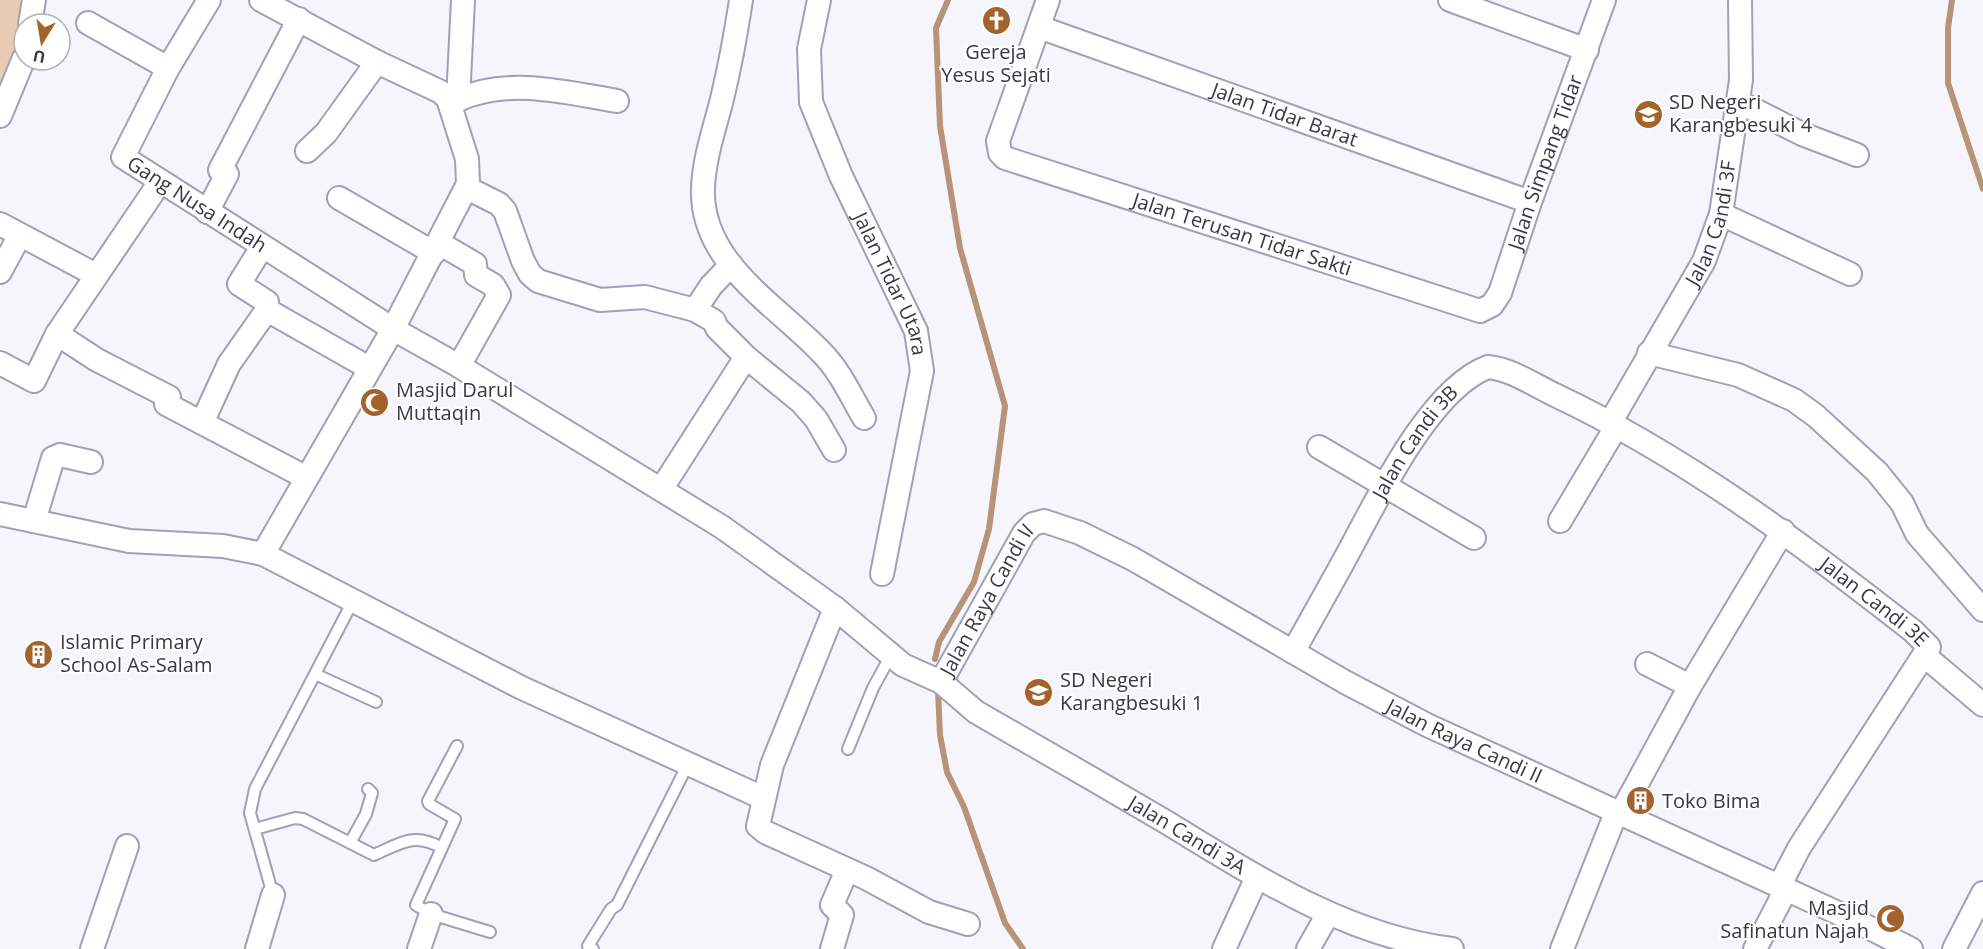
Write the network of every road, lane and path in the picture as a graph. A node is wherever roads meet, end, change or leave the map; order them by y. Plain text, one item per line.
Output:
1 (209, 0) edge
2 (261, 0) edge
3 (463, 0) edge
4 (741, 0) edge
5 (819, 0) edge
6 (1048, 0) edge
7 (1450, 0) edge
8 (1604, 0) edge
9 (1740, 0) edge
10 (299, 19) junction
11 (88, 23) dead end
12 (1039, 27) junction
13 (1587, 50) junction
14 (377, 62) junction
15 (168, 68) junction
16 (18, 72) edge
17 (453, 99) junction
18 (617, 101) dead end
19 (1739, 102) junction
20 (0, 116) edge
21 (307, 151) dead end
22 (1857, 155) dead end
23 (159, 182) junction
24 (467, 188) junction
25 (339, 198) dead end
26 (1530, 202) junction
27 (207, 212) junction
28 (1720, 214) junction
29 (0, 224) edge
30 (20, 235) junction
31 (262, 247) junction
32 (437, 248) junction
33 (731, 265) junction
34 (0, 272) edge
35 (1850, 274) dead end
36 (96, 275) junction
37 (267, 310) junction
38 (695, 310) junction
39 (1473, 311) joint
40 (393, 329) junction
41 (57, 334) junction
42 (1649, 353) junction
43 (746, 357) junction
44 (0, 363) edge
45 (459, 366) junction
46 (369, 368) junction
47 (864, 418) dead end
48 (202, 423) junction
49 (1613, 425) junction
50 (1319, 447) dead end
51 (834, 450) dead end
52 (91, 462) dead end
53 (305, 477) junction
54 (1386, 484) junction
55 (662, 488) junction
56 (0, 514) edge
57 (34, 521) junction
58 (1560, 521) dead end
59 (1783, 531) junction
60 (1474, 538) dead end
61 (262, 554) junction
62 (882, 574) dead end
63 (354, 599) junction
64 (835, 608) junction
65 (1983, 610) edge
66 (1293, 652) junction
67 (1925, 656) junction
68 (897, 660) junction
69 (1647, 664) dead end
70 (315, 674) junction
71 (941, 682) junction
72 (1690, 686) junction
73 (376, 702) dead end
74 (1983, 705) edge
75 (457, 746) dead end
76 (848, 749) dead end
77 (688, 764) junction
78 (368, 789) dead end
79 (763, 798) junction
80 (1618, 814) junction
81 (255, 830) junction
82 (350, 843) junction
83 (127, 846) dead end
84 (441, 848) junction
85 (847, 870) junction
86 (1257, 877) junction
87 (1783, 888) junction
88 (1983, 893) edge
89 (273, 895) joint
90 (431, 914) junction
91 (1328, 914) junction
92 (968, 924) dead end
93 (490, 932) dead end
94 (92, 949) edge
95 (257, 949) edge
96 (419, 949) edge
97 (594, 949) edge
98 (832, 949) edge
99 (1224, 949) edge
100 (1308, 949) edge
101 (1452, 949) edge
102 (1562, 949) edge
103 (1755, 949) edge
104 (1911, 949) edge
105 (1954, 949) edge

1 - 15 street, Gang Nusa Indah
2 - 10 street
3 - 17 street
4 - 33 street
5 - 62 street, Jalan Tidar Utara
6 - 12 street
7 - 13 street
8 - 13 street, Jalan Simpang Tidar
9 - 19 street, Jalan Candi 3F
10 - 14 street
10 - 27 street
11 - 15 street
12 - 26 street, Jalan Tidar Barat
12 - 39 street, Jalan Terusan Tidar Sakti
13 - 26 street, Jalan Simpang Tidar
14 - 17 street
14 - 21 street
15 - 23 street, Gang Nusa Indah
16 - 20 street
17 - 18 street
17 - 24 street
19 - 22 street
19 - 28 street, Jalan Candi 3F
23 - 27 street, Gang Nusa Indah
23 - 36 street
24 - 32 street
24 - 38 street
25 - 32 street
26 - 39 street, Jalan Simpang Tidar
27 - 31 street, Gang Nusa Indah
28 - 35 street
28 - 42 street, Jalan Candi 3F
29 - 30 street
30 - 34 street
30 - 36 street
31 - 37 street
31 - 40 street, Gang Nusa Indah
32 - 40 street
32 - 45 street
33 - 38 street
33 - 47 street
36 - 41 street
37 - 46 street
37 - 48 street
38 - 43 street
40 - 45 street, Jalan Raya Candi II
40 - 46 street
41 - 44 street
41 - 48 street
42 - 49 street, Jalan Candi 3F
42 - 65 street
43 - 51 street
43 - 55 street
45 - 55 street, Jalan Raya Candi II
46 - 53 street
48 - 53 street
49 - 54 street, Jalan Candi 3B
49 - 58 street, Jalan Candi 3F
49 - 59 street, Jalan Candi 3E
50 - 54 street
52 - 57 street
53 - 61 street
54 - 60 street
54 - 66 street, Jalan Candi 3B
55 - 64 street, Jalan Raya Candi II
56 - 57 street
57 - 61 street
59 - 67 street, Jalan Candi 3E
59 - 72 street
61 - 63 street
63 - 70 lane
63 - 77 street
64 - 68 street, Jalan Raya Candi II
64 - 79 street
66 - 71 street, Jalan Raya Candi II
66 - 80 street, Jalan Raya Candi II
67 - 74 street
67 - 87 street, Jalan Candi 3E
68 - 71 street, Jalan Raya Candi II
68 - 76 lane
69 - 72 street
70 - 73 lane
70 - 81 lane
71 - 86 street, Jalan Candi 3A
72 - 80 street
75 - 84 lane
77 - 79 street
77 - 97 lane
78 - 82 lane
79 - 85 street
80 - 87 street, Jalan Raya Candi II
80 - 102 street
81 - 82 lane
81 - 89 lane
82 - 84 lane
83 - 94 street
84 - 90 lane
85 - 92 street
85 - 98 street
86 - 91 street, Jalan Candi 3A
86 - 99 street
87 - 103 street, Jalan Candi 3E
87 - 104 street, Jalan Raya Candi II
88 - 105 street
89 - 95 street
90 - 93 lane
90 - 96 street
91 - 100 street
91 - 101 street, Jalan Candi 3A

